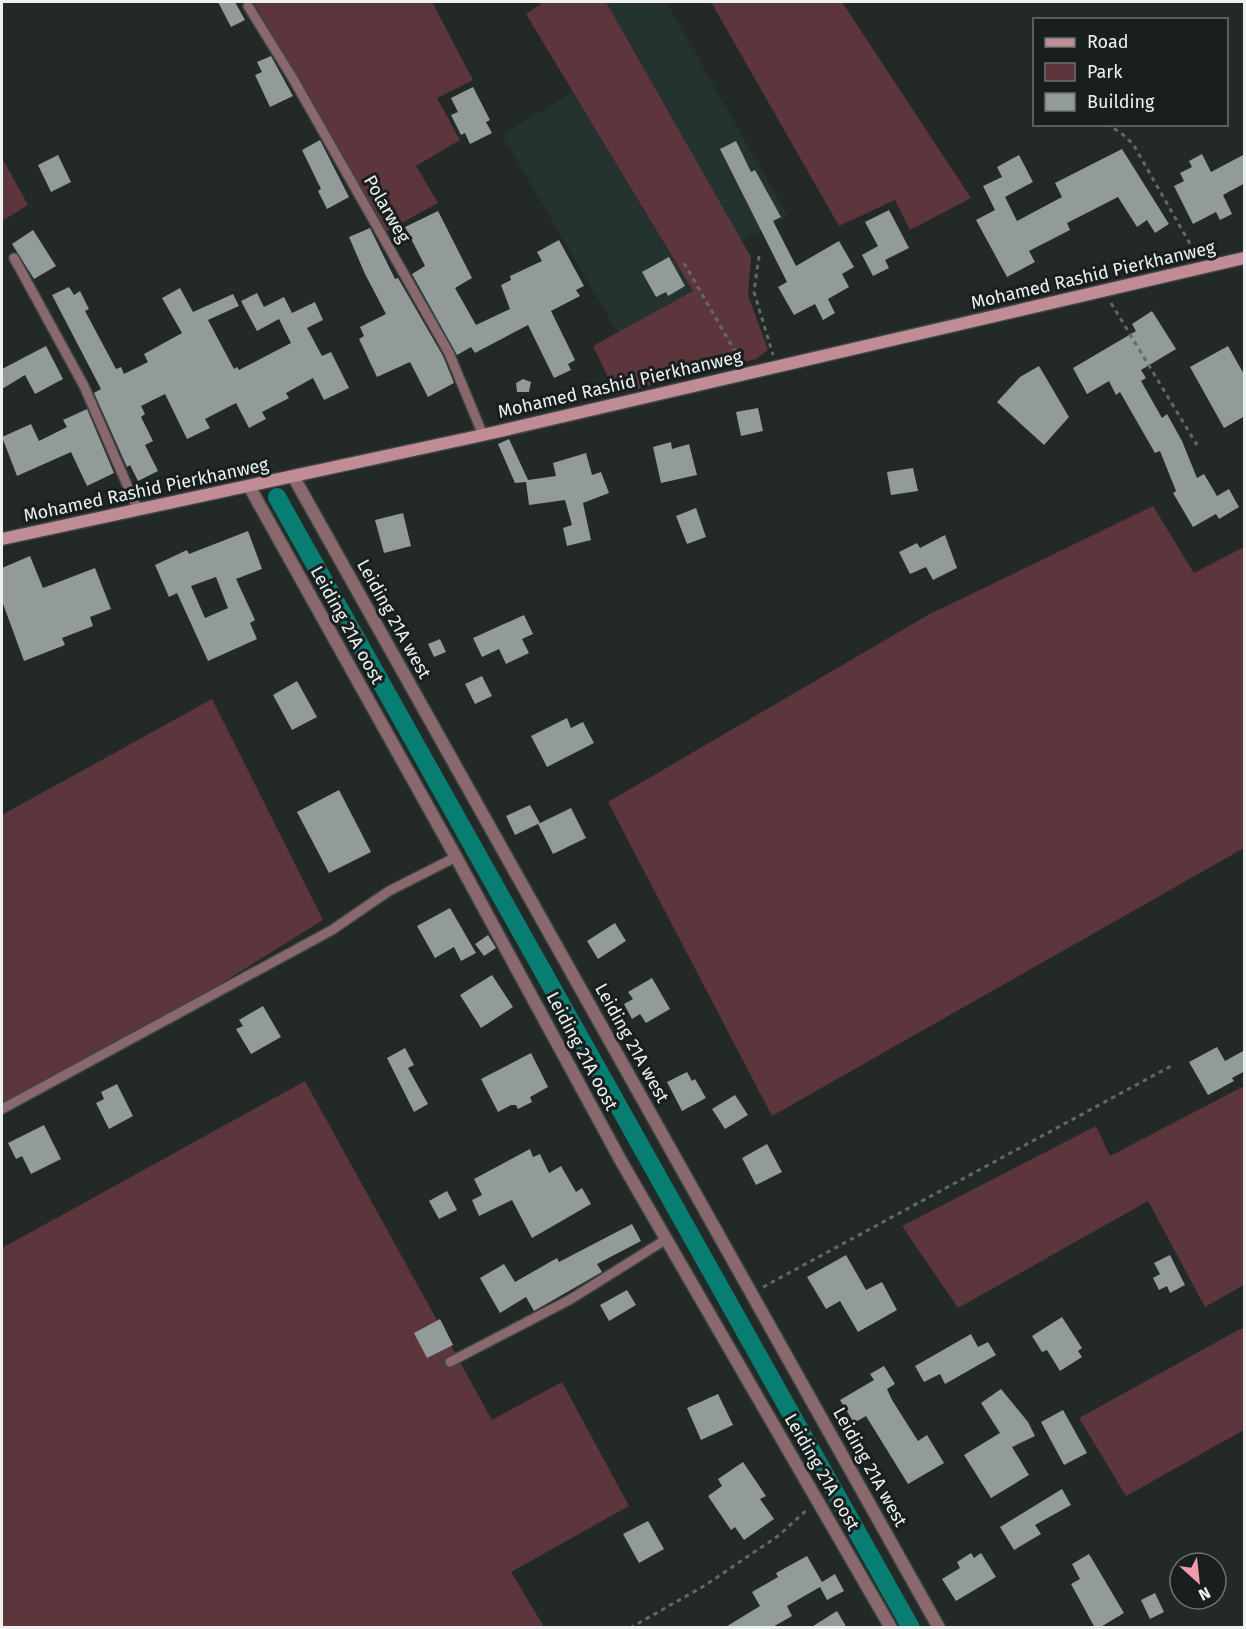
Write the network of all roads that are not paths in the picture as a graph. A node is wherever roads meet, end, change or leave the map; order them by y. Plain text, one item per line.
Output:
1 (248, 6) dead end
2 (14, 258) dead end
3 (1245, 258) edge
4 (483, 435) junction
5 (293, 476) junction
6 (249, 486) junction
7 (138, 510) junction
8 (2, 539) edge
9 (456, 857) junction
10 (2, 1109) edge
11 (665, 1240) junction
12 (450, 1362) dead end
13 (891, 1628) edge
14 (939, 1628) edge

1 - 4 lane, Polarweg
2 - 7 lane
3 - 4 street, Mohamed Rashid Pierkhanweg
4 - 5 street, Mohamed Rashid Pierkhanweg
5 - 6 street, Mohamed Rashid Pierkhanweg
5 - 14 street, Leiding 21A west
6 - 7 street, Mohamed Rashid Pierkhanweg
6 - 9 street, Leiding 21A oost
7 - 8 street, Mohamed Rashid Pierkhanweg
9 - 10 lane
9 - 11 street, Leiding 21A oost
11 - 12 lane
11 - 13 street, Leiding 21A oost

